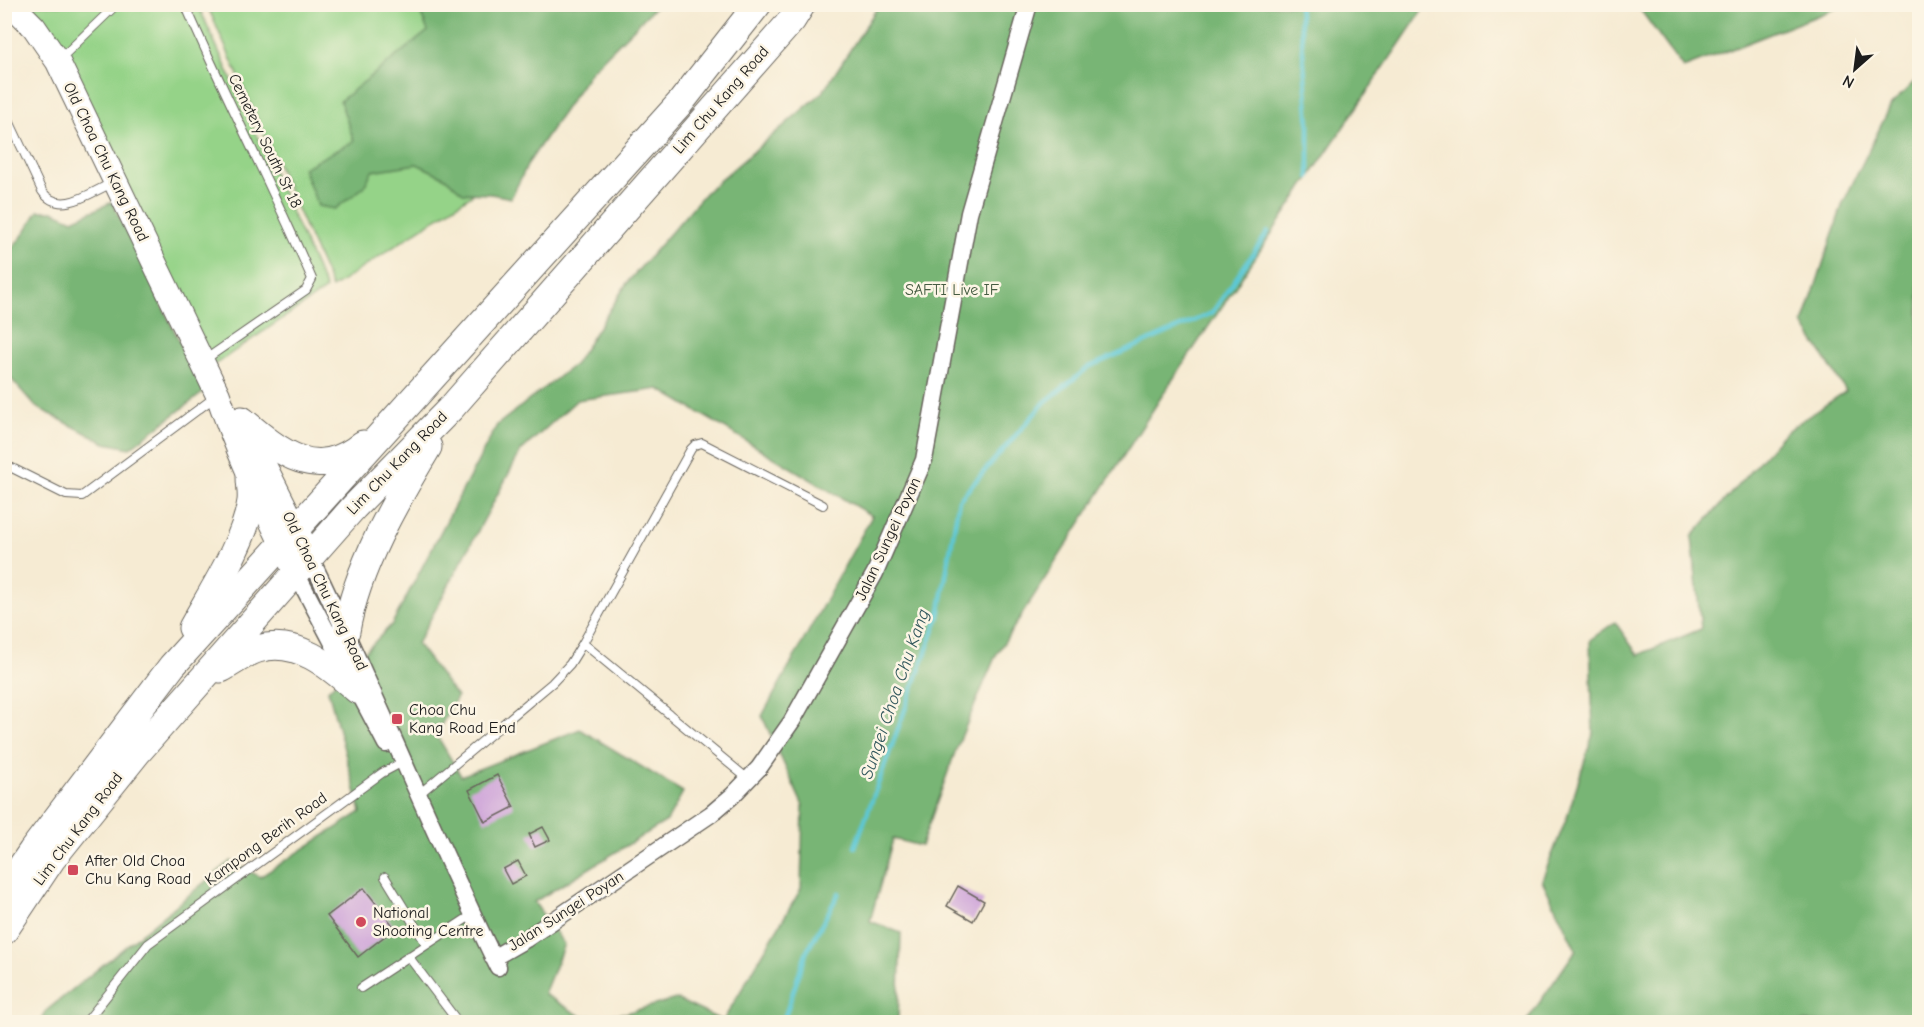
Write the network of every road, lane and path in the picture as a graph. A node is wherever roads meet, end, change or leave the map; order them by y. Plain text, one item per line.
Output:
1 (11, 4) edge
2 (117, 4) edge
3 (185, 4) edge
4 (758, 4) edge
5 (802, 4) edge
6 (1029, 4) edge
7 (58, 62) junction
8 (4, 110) edge
9 (114, 182) junction
10 (202, 362) junction
11 (218, 395) junction
12 (452, 407) junction
13 (398, 415) junction
14 (242, 420) junction
15 (4, 464) edge
16 (250, 477) junction
17 (823, 505) dead end
18 (289, 536) junction
19 (303, 565) junction
20 (346, 631) junction
21 (583, 643) junction
22 (172, 666) junction
23 (205, 677) junction
24 (357, 690) junction
25 (397, 765) junction
26 (748, 779) junction
27 (418, 795) junction
28 (385, 877) dead end
29 (4, 892) edge
30 (472, 915) junction
31 (4, 931) edge
32 (426, 944) junction
33 (408, 956) junction
34 (496, 963) joint
35 (361, 988) dead end
36 (86, 1023) edge
37 (459, 1023) edge

1 - 7 street, Old Choa Chu Kang Road
2 - 7 lane
3 - 10 lane, Cemetery South St 18
4 - 13 main road, Lim Chu Kang Road
5 - 12 main road, Lim Chu Kang Road
6 - 26 street, Jalan Sungei Poyan
7 - 9 street, Old Choa Chu Kang Road
8 - 9 lane
9 - 10 street, Old Choa Chu Kang Road
10 - 11 street, Old Choa Chu Kang Road
11 - 14 street, Old Choa Chu Kang Road
11 - 15 lane
11 - 16 street, Old Choa Chu Kang Road
12 - 19 main road, Lim Chu Kang Road
12 - 20 main road
13 - 14 main road
13 - 18 main road, Lim Chu Kang Road
14 - 18 street, Old Choa Chu Kang Road
16 - 18 street, Old Choa Chu Kang Road
16 - 22 main road
17 - 21 lane
18 - 19 street, Old Choa Chu Kang Road
18 - 22 main road, Lim Chu Kang Road
19 - 20 street, Old Choa Chu Kang Road
19 - 23 main road, Lim Chu Kang Road
19 - 24 street, Old Choa Chu Kang Road
20 - 27 street, Old Choa Chu Kang Road
21 - 26 lane
21 - 27 lane
22 - 29 main road, Lim Chu Kang Road
23 - 24 main road
23 - 31 main road, Lim Chu Kang Road
24 - 25 street, Old Choa Chu Kang Road
25 - 27 street, Old Choa Chu Kang Road
25 - 36 lane, Kampong Berih Road
26 - 34 street, Jalan Sungei Poyan
27 - 30 street, Old Choa Chu Kang Road
28 - 32 lane
30 - 32 lane
30 - 34 street, Old Choa Chu Kang Road
32 - 33 lane
33 - 35 lane
33 - 37 lane

